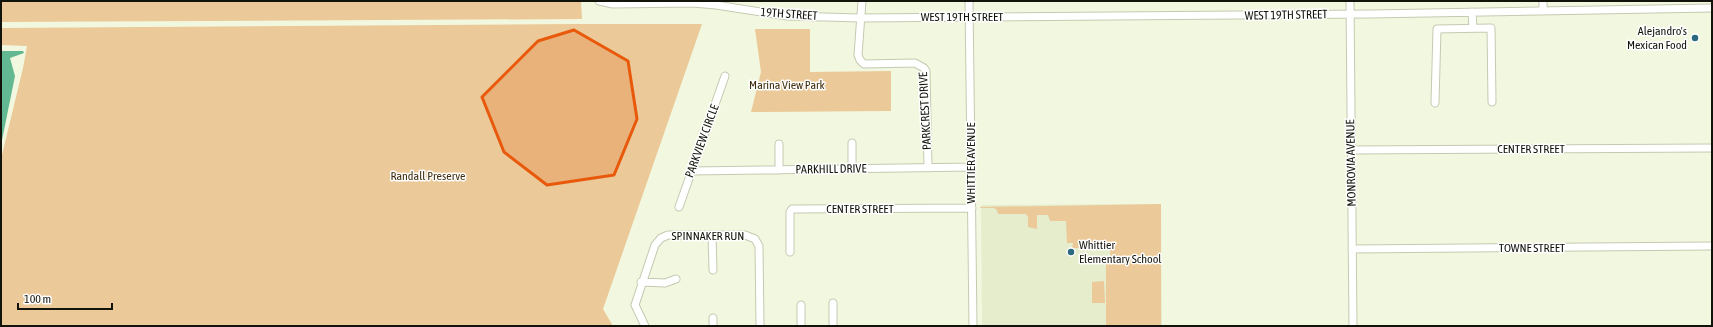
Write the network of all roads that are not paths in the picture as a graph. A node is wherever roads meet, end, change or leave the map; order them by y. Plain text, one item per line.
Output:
1 (599, 1) edge
2 (862, 1) edge
3 (969, 1) edge
4 (1350, 1) edge
5 (1543, 1) edge
6 (1712, 8) edge
7 (1543, 11) junction
8 (1472, 12) junction
9 (1350, 14) junction
10 (969, 17) junction
11 (860, 18) junction
12 (1473, 28) junction
13 (725, 76) dead end
14 (1492, 102) dead end
15 (1435, 103) dead end
16 (852, 143) dead end
17 (779, 144) dead end
18 (1712, 148) edge
19 (1351, 150) junction
20 (971, 167) junction
21 (928, 168) junction
22 (852, 169) junction
23 (779, 170) junction
24 (691, 171) junction
25 (679, 207) dead end
26 (972, 208) junction
27 (712, 235) junction
28 (1712, 246) edge
29 (1352, 249) junction
30 (790, 252) dead end
31 (713, 270) dead end
32 (676, 279) dead end
33 (641, 282) junction
34 (833, 303) dead end
35 (801, 304) dead end
36 (713, 318) dead end
37 (645, 326) edge
38 (713, 326) edge
39 (760, 326) edge
40 (801, 326) edge
41 (833, 326) edge
42 (973, 326) edge
43 (1353, 326) edge

1 - 11 street, 19TH STREET
2 - 11 street
3 - 10 street, WHITTIER AVENUE
4 - 9 street, MONROVIA AVENUE
5 - 7 street
6 - 7 street, WEST 19TH STREET
7 - 8 street, WEST 19TH STREET
8 - 9 street, WEST 19TH STREET
8 - 12 street
9 - 10 street, WEST 19TH STREET
9 - 19 street, MONROVIA AVENUE
10 - 11 street, WEST 19TH STREET
10 - 20 street, WHITTIER AVENUE
11 - 21 street, PARKCREST DRIVE
12 - 14 street
12 - 15 street
13 - 24 street, PARKVIEW CIRCLE
16 - 22 street
17 - 23 street
18 - 19 street, CENTER STREET
19 - 29 street, MONROVIA AVENUE
20 - 21 street, PARKHILL DRIVE
20 - 26 street, WHITTIER AVENUE
21 - 22 street, PARKHILL DRIVE
22 - 23 street, PARKHILL DRIVE
23 - 24 street, PARKHILL DRIVE
24 - 25 street, PARKVIEW CIRCLE
26 - 30 street, CENTER STREET
26 - 42 street, WHITTIER AVENUE
27 - 31 street
27 - 33 street, SPINNAKER RUN
27 - 39 street, SPINNAKER RUN
28 - 29 street, TOWNE STREET
29 - 43 street, MONROVIA AVENUE
32 - 33 street
33 - 37 street
34 - 41 street
35 - 40 street
36 - 38 street

